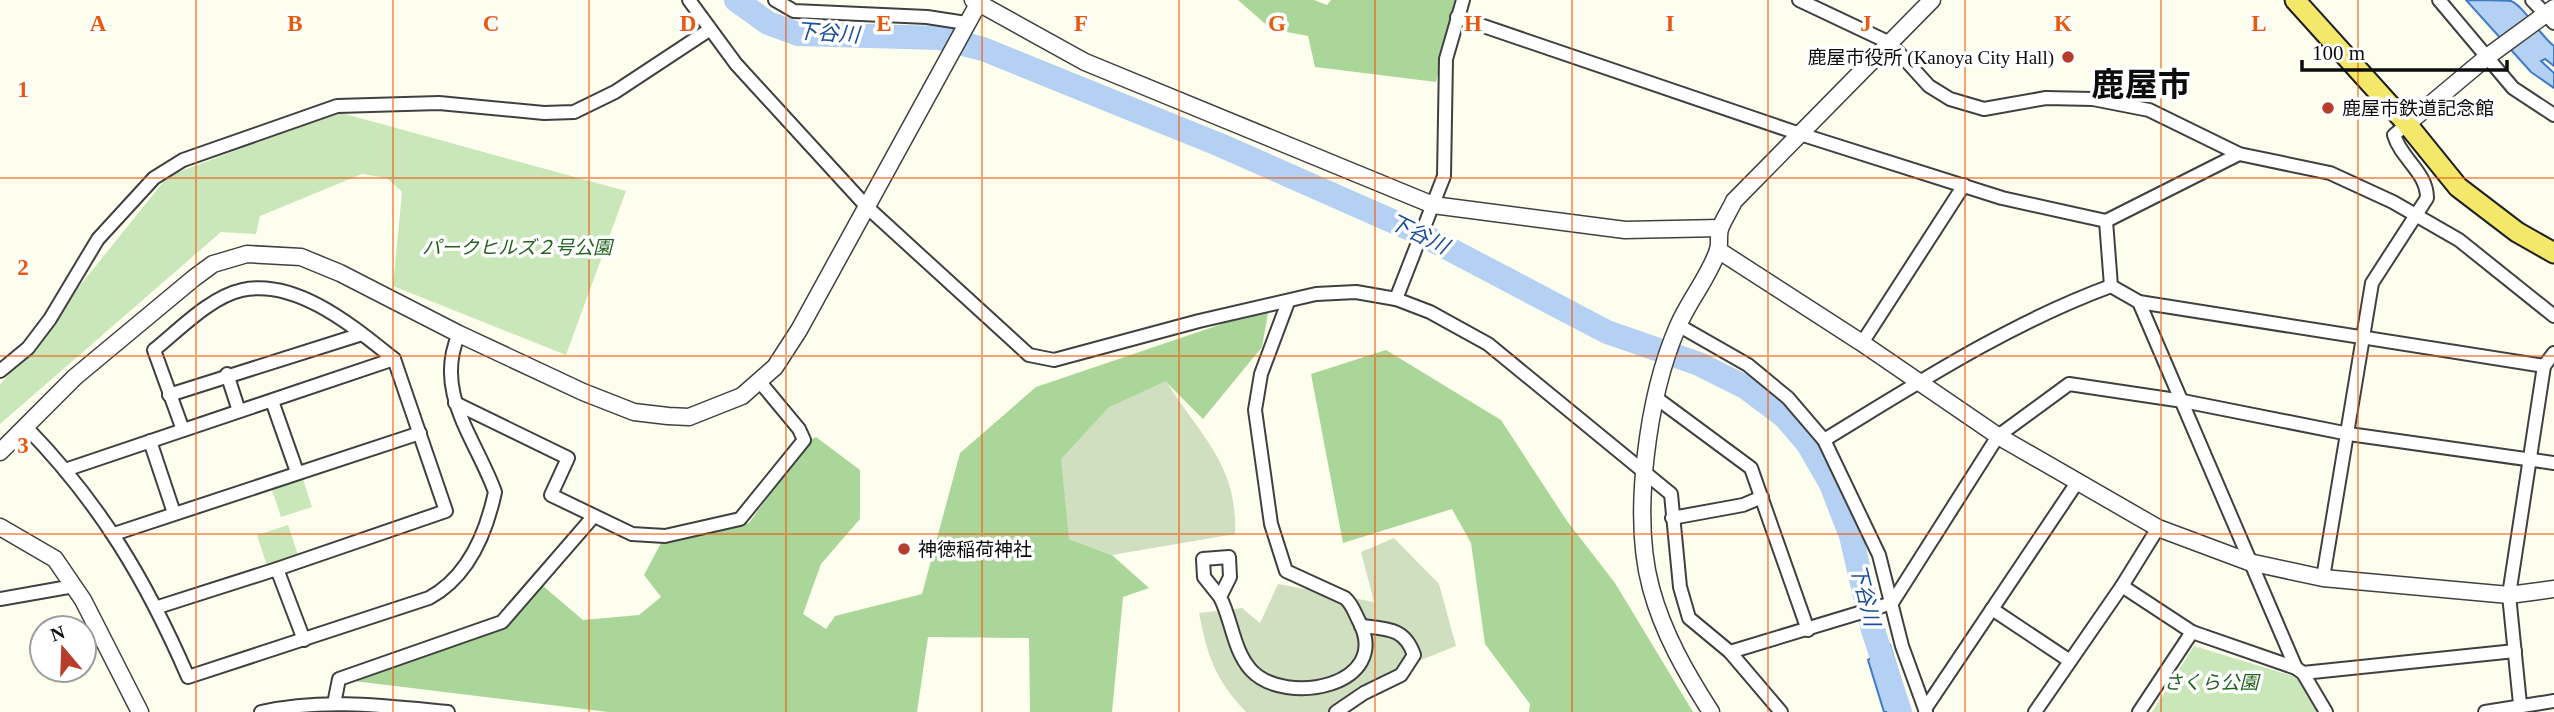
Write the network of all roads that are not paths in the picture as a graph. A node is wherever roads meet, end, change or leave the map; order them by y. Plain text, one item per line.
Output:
1 (689, 0) edge
2 (775, 0) edge
3 (1463, 0) edge
4 (1799, 0) edge
5 (1932, 0) edge
6 (2295, 0) edge
7 (2439, 0) edge
8 (2532, 0) edge
9 (977, 1) edge
10 (2551, 15) edge
11 (1457, 16) junction
12 (964, 26) junction
13 (709, 30) junction
14 (1890, 43) junction
15 (2487, 57) junction
16 (2554, 115) edge
17 (2407, 124) junction
18 (1800, 134) junction
19 (2239, 154) junction
20 (1964, 185) junction
21 (867, 207) junction
22 (1430, 212) junction
23 (2418, 216) junction
24 (2106, 221) junction
25 (1720, 228) junction
26 (1718, 250) junction
27 (2554, 253) edge
28 (2111, 286) junction
29 (1396, 299) junction
30 (1288, 302) junction
31 (2139, 302) junction
32 (2554, 316) edge
33 (1676, 332) junction
34 (362, 334) junction
35 (459, 334) junction
36 (2361, 335) junction
37 (1862, 342) junction
38 (2554, 353) edge
39 (394, 359) junction
40 (2543, 366) junction
41 (0, 371) edge
42 (228, 374) junction
43 (760, 382) junction
44 (1918, 382) junction
45 (169, 395) junction
46 (1655, 397) junction
47 (272, 401) junction
48 (2183, 401) junction
49 (455, 403) junction
50 (239, 411) junction
51 (26, 427) junction
52 (183, 430) junction
53 (420, 433) junction
54 (2349, 434) junction
55 (1998, 436) junction
56 (1824, 440) junction
57 (150, 441) junction
58 (0, 452) edge
59 (2530, 459) junction
60 (2554, 463) edge
61 (68, 469) junction
62 (297, 472) junction
63 (1646, 472) junction
64 (2076, 484) junction
65 (1762, 497) junction
66 (174, 513) junction
67 (593, 517) junction
68 (1672, 518) junction
69 (0, 527) edge
70 (2158, 528) junction
71 (114, 534) junction
72 (2249, 562) junction
73 (277, 569) junction
74 (2323, 578) junction
75 (74, 586) junction
76 (2122, 586) junction
77 (2554, 589) edge
78 (2509, 596) junction
79 (1220, 597) dead end
80 (0, 599) edge
81 (1892, 603) junction
82 (158, 607) junction
83 (1992, 609) junction
84 (1362, 626) junction
85 (1808, 629) junction
86 (2192, 632) junction
87 (304, 640) junction
88 (2515, 651) junction
89 (1730, 652) junction
90 (2070, 661) junction
91 (2299, 670) junction
92 (2554, 701) edge
93 (334, 704) junction
94 (2520, 704) junction
95 (1925, 710) edge
96 (140, 712) edge
97 (261, 712) edge
98 (448, 712) edge
99 (1336, 712) edge
100 (1711, 712) edge
101 (1781, 712) edge
102 (2035, 712) edge
103 (2139, 712) edge
104 (2326, 712) edge
105 (2485, 712) edge

1 - 13 street
2 - 12 street
3 - 11 street
4 - 14 street
5 - 14 street
6 - 17 main road
7 - 15 street
8 - 10 street
9 - 12 street
9 - 22 street
10 - 15 street
11 - 18 street
11 - 22 street
12 - 21 street
13 - 21 street
13 - 41 street
14 - 18 street
14 - 19 street
15 - 16 street
15 - 17 street
17 - 23 street
17 - 27 main road
18 - 20 street
18 - 25 street
19 - 23 street
19 - 24 street
20 - 24 street
20 - 37 street
21 - 30 street
21 - 43 street
22 - 25 street
22 - 29 street
23 - 32 street
23 - 36 street
24 - 28 street
25 - 26 street
26 - 33 street
26 - 37 street
28 - 31 street
28 - 44 street
29 - 30 street
29 - 63 street
30 - 84 street
31 - 36 street
31 - 48 street
33 - 46 street
33 - 56 street
34 - 39 street
34 - 42 street
34 - 45 street
35 - 43 street
35 - 49 street
35 - 51 street
36 - 40 street
36 - 54 street
37 - 44 street
38 - 40 street
39 - 47 street
39 - 53 street
40 - 59 street
42 - 45 street
42 - 50 street
43 - 67 street
44 - 55 street
44 - 56 street
45 - 52 street
46 - 63 street
46 - 65 street
47 - 50 street
47 - 62 street
48 - 54 street
48 - 55 street
48 - 72 street
49 - 67 street
49 - 87 street
50 - 52 street
51 - 58 street
51 - 61 street
52 - 57 street
53 - 62 street
53 - 73 street
54 - 59 street
54 - 74 street
55 - 64 street
55 - 81 street
56 - 81 street
57 - 61 street
57 - 66 street
59 - 60 street
59 - 78 street
61 - 71 street
62 - 66 street
63 - 68 street
63 - 100 street
64 - 70 street
64 - 83 street
65 - 68 street
65 - 85 street
66 - 71 street
67 - 93 street
68 - 89 street
69 - 75 street
70 - 72 street
70 - 76 street
71 - 82 street
72 - 74 street
72 - 91 street
73 - 82 street
73 - 87 street
74 - 78 street
75 - 80 street
75 - 96 street
76 - 86 street
76 - 90 street
77 - 78 street
78 - 88 street
79 - 84 street
81 - 85 street
81 - 95 street
82 - 87 street
83 - 90 street
83 - 95 street
84 - 99 street
85 - 89 street
86 - 91 street
86 - 103 street
88 - 91 street
88 - 94 street
89 - 101 street
90 - 102 street
91 - 104 street
92 - 94 street
93 - 97 street
93 - 98 street
94 - 105 street

